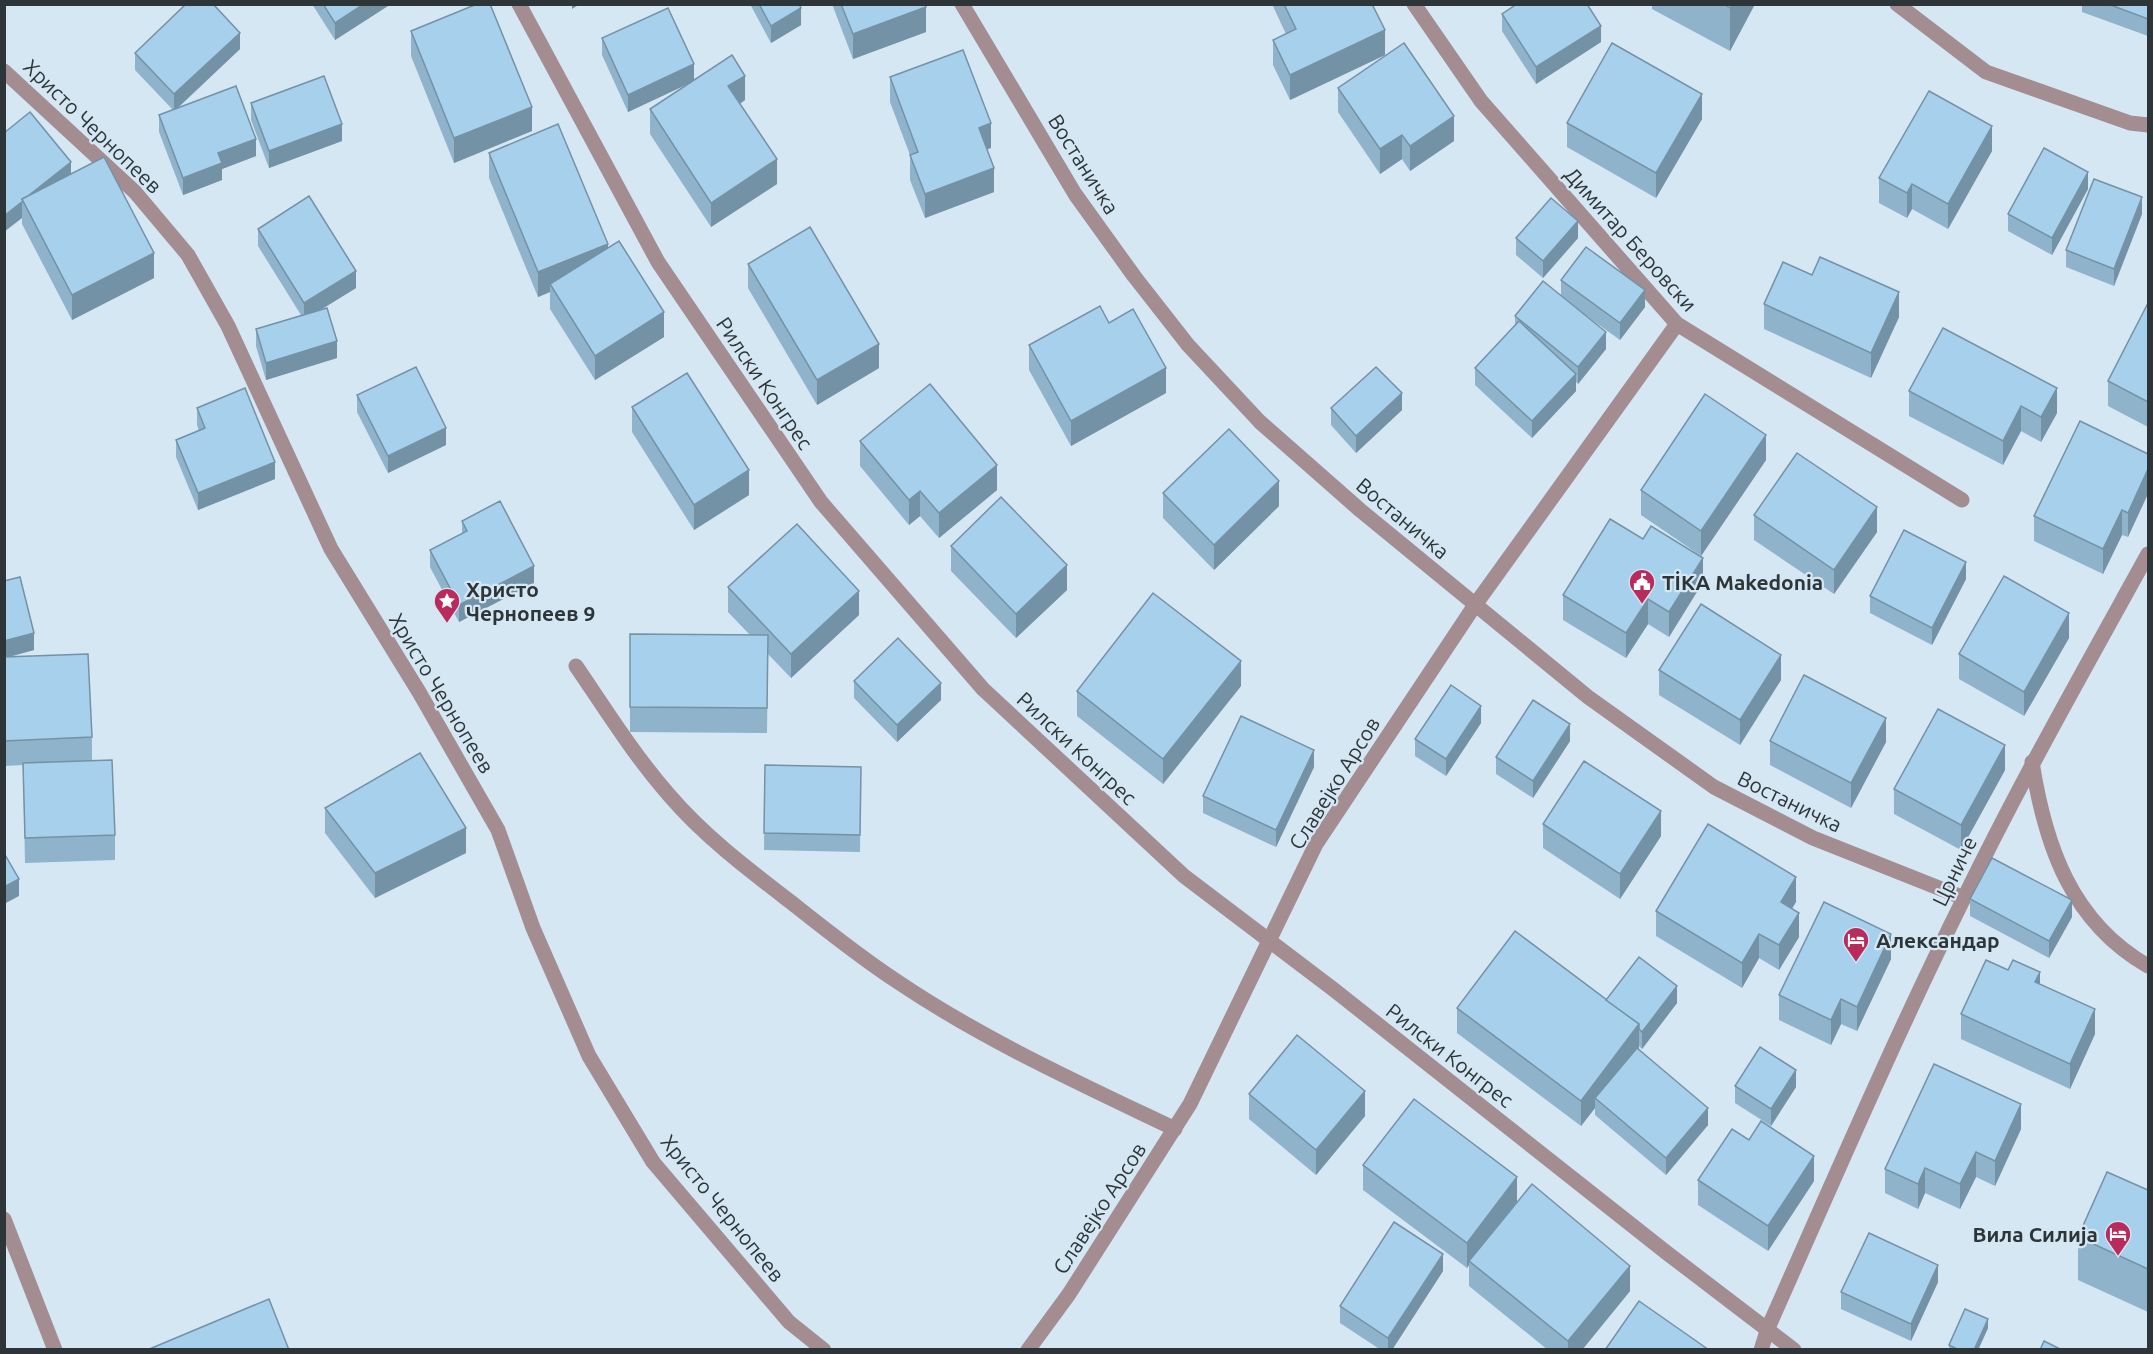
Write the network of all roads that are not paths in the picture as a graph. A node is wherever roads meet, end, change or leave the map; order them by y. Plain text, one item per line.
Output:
1 (519, 4) edge
2 (962, 4) edge
3 (1414, 4) edge
4 (1897, 4) edge
5 (4, 72) edge
6 (2148, 125) edge
7 (1677, 324) junction
8 (1962, 500) dead end
9 (2148, 554) edge
10 (1475, 605) junction
11 (576, 666) dead end
12 (2032, 762) junction
13 (1964, 898) junction
14 (1270, 943) junction
15 (2148, 966) edge
16 (1175, 1129) junction
17 (4, 1219) edge
18 (1768, 1328) junction
19 (55, 1350) edge
20 (824, 1350) edge
21 (1028, 1350) edge
22 (1761, 1350) edge
23 (1794, 1350) edge

1 - 14 street, Рилски Конгрес
2 - 10 street, Востаничка
3 - 7 street, Димитар Беровски
4 - 6 street
5 - 20 street, Христо Чернопеев
7 - 8 street, Димитар Беровски
7 - 10 street, Славејко Арсов
9 - 12 street, Црниче
10 - 13 street, Востаничка
10 - 14 street, Славејко Арсов
11 - 16 street
12 - 13 street, Црниче
12 - 15 street
13 - 18 street, Црниче
14 - 16 street, Славејко Арсов
14 - 18 street, Рилски Конгрес
16 - 21 street, Славејко Арсов
17 - 19 street
18 - 22 street, Црниче
18 - 23 street, Рилски Конгрес

